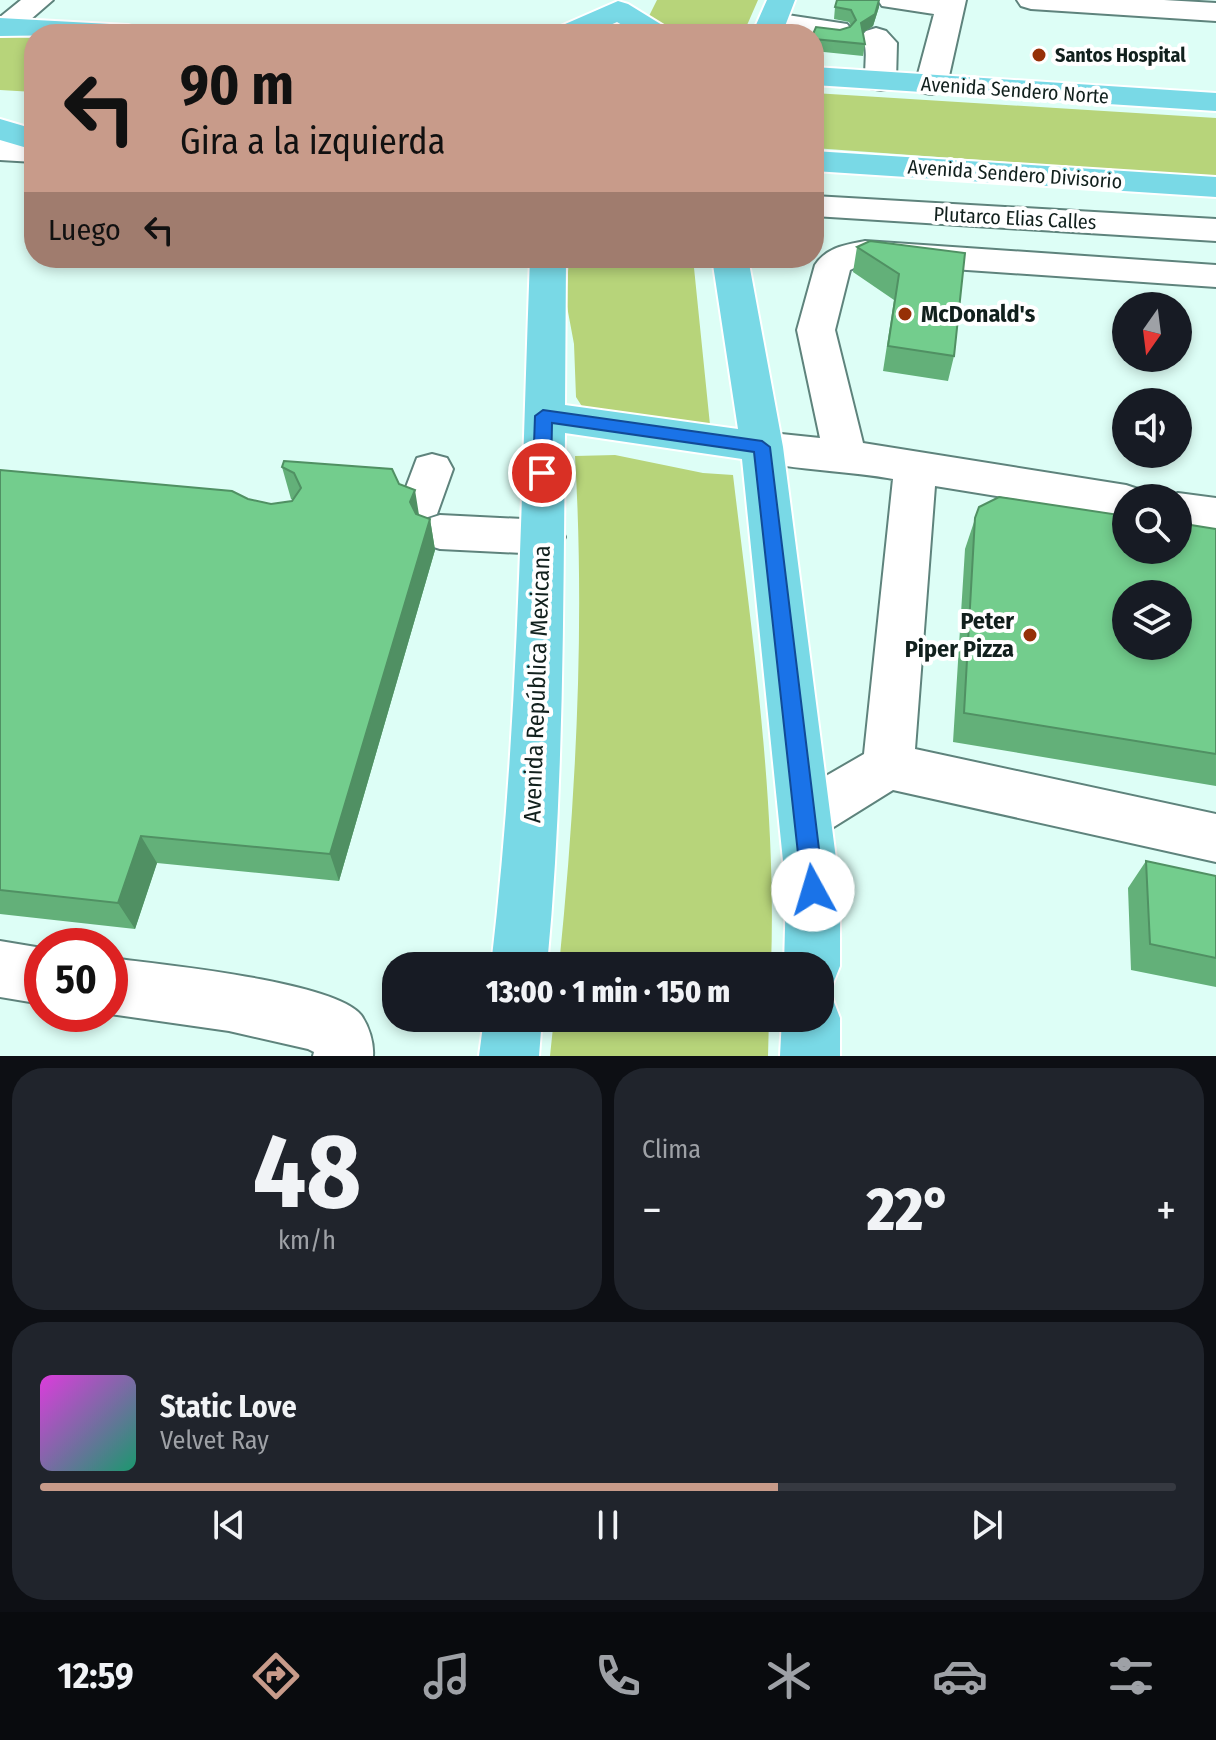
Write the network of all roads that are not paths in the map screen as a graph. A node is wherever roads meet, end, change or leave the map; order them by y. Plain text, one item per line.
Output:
1 (39, 0) edge
2 (892, 0) edge
3 (1031, 0) edge
4 (951, 4) edge
5 (1216, 12) edge
6 (617, 15) edge
7 (593, 24) edge
8 (636, 24) edge
9 (2, 27) edge
10 (24, 28) edge
11 (824, 29) edge
12 (837, 30) edge
13 (876, 37) dead end
14 (824, 77) edge
15 (881, 81) junction
16 (931, 85) junction
17 (1216, 102) edge
18 (0, 111) edge
19 (24, 113) edge
20 (0, 129) edge
21 (24, 137) edge
22 (0, 150) edge
23 (24, 151) edge
24 (824, 162) edge
25 (1216, 187) edge
26 (824, 207) edge
27 (1216, 230) edge
28 (548, 268) edge
29 (732, 268) edge
30 (1216, 276) edge
31 (543, 416) junction
32 (762, 447) junction
33 (845, 455) junction
34 (915, 468) junction
35 (1112, 499) edge
36 (432, 501) dead end
37 (1192, 511) edge
38 (1216, 514) edge
39 (543, 537) junction
40 (888, 766) junction
41 (805, 816) junction
42 (1216, 838) edge
43 (520, 952) edge
44 (812, 952) edge
45 (0, 969) edge
46 (24, 973) edge
47 (128, 989) edge
48 (512, 1032) edge
49 (811, 1032) edge
50 (343, 1056) edge
51 (509, 1056) edge
52 (810, 1056) edge

1 - 9 street
2 - 4 street
3 - 5 street
4 - 16 street
6 - 7 main road
6 - 8 main road
9 - 10 main road
11 - 12 street
13 - 15 street
14 - 15 main road, Avenida Sendero Norte
15 - 16 main road, Avenida Sendero Norte
16 - 17 main road, Avenida Sendero Norte
18 - 19 main road
20 - 21 main road
22 - 23 street
24 - 25 main road, Avenida Sendero Divisorio
26 - 27 street, Plutarco Elias Calles
28 - 31 main road, Avenida República Mexicana
29 - 32 main road
30 - 33 street
31 - 32 main road
31 - 39 main road, Avenida República Mexicana
32 - 33 street
32 - 41 main road
33 - 34 street
34 - 35 street
34 - 40 street
36 - 39 street
37 - 38 street
39 - 43 main road, Avenida República Mexicana
40 - 41 street
40 - 42 street
41 - 44 main road
45 - 46 street
47 - 50 street
48 - 51 main road
49 - 52 main road

